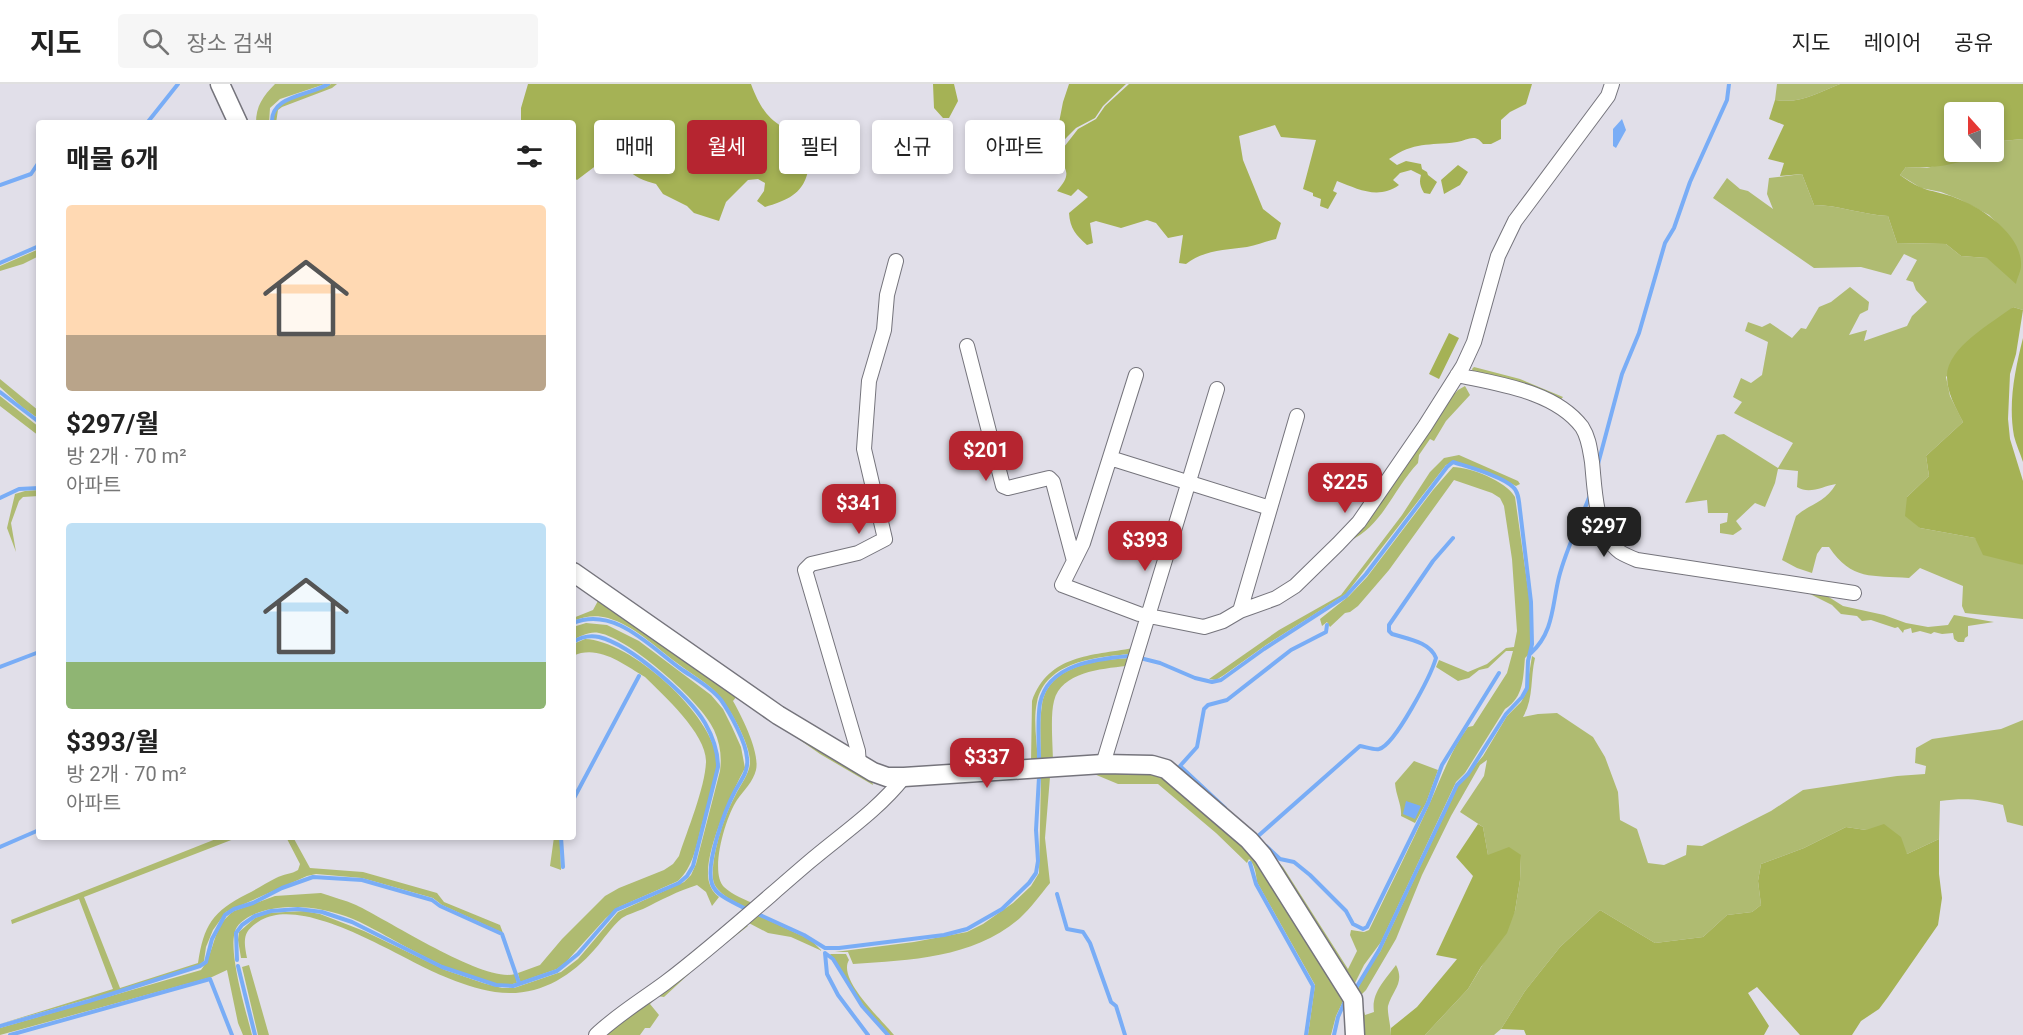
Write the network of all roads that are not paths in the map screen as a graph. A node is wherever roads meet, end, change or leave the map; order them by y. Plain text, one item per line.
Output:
1 (220, 84) edge
2 (1612, 84) edge
3 (237, 120) edge
4 (896, 261) dead end
5 (967, 346) dead end
6 (1136, 375) dead end
7 (1457, 375) junction
8 (1217, 389) dead end
9 (1298, 416) dead end
10 (1110, 458) junction
11 (1189, 482) junction
12 (1270, 508) junction
13 (1074, 561) junction
14 (576, 574) edge
15 (1854, 593) dead end
16 (1240, 611) junction
17 (1148, 616) junction
18 (1103, 764) junction
19 (859, 765) junction
20 (904, 777) junction
21 (596, 1035) edge
22 (1355, 1035) edge

1 - 3 street
2 - 7 street
4 - 19 street
5 - 13 street
6 - 10 street
7 - 15 street
7 - 16 street
8 - 11 street
9 - 12 street
10 - 11 street
10 - 13 street
11 - 12 street
11 - 17 street
12 - 16 street
13 - 17 street
14 - 19 street
16 - 17 street
17 - 18 street
18 - 20 street
18 - 22 street
19 - 20 street
20 - 21 street

